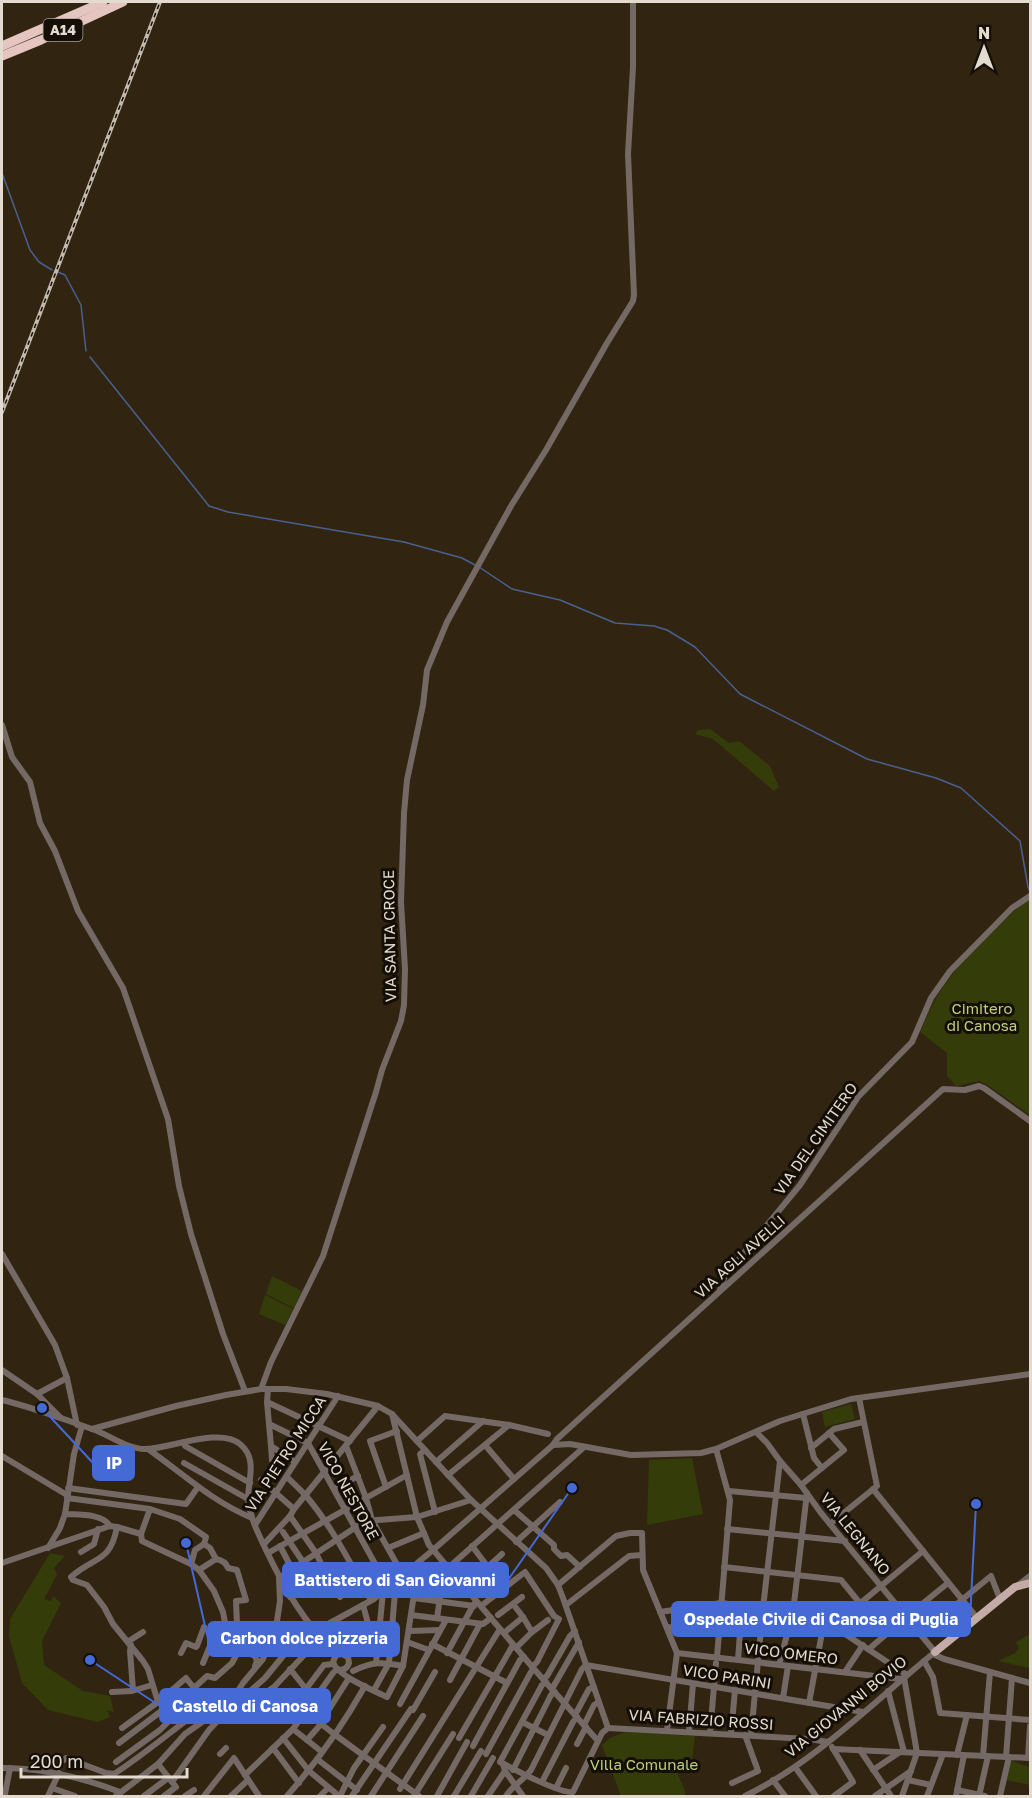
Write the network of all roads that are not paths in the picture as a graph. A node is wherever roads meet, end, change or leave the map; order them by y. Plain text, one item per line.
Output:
1 (103, 2) edge
2 (123, 2) edge
3 (633, 2) edge
4 (2, 46) edge
5 (2, 56) edge
6 (2, 725) edge
7 (1030, 896) edge
8 (1030, 1121) edge
9 (2, 1254) edge
10 (719, 1293) junction
11 (2, 1370) edge
12 (1030, 1374) edge
13 (67, 1378) junction
14 (265, 1389) junction
15 (245, 1391) junction
16 (37, 1394) junction
17 (338, 1396) junction
18 (859, 1398) junction
19 (2, 1400) edge
20 (267, 1402) junction
21 (378, 1406) junction
22 (392, 1414) junction
23 (803, 1414) junction
24 (62, 1420) junction
25 (483, 1421) junction
26 (863, 1422) junction
27 (269, 1424) junction
28 (509, 1425) junction
29 (80, 1426) junction
30 (318, 1426) junction
31 (92, 1429) junction
32 (397, 1431) junction
33 (756, 1432) junction
34 (829, 1433) junction
35 (548, 1434) dead end
36 (417, 1441) junction
37 (184, 1442) junction
38 (308, 1443) junction
39 (348, 1444) junction
40 (485, 1445) junction
41 (553, 1445) junction
42 (271, 1446) junction
43 (583, 1448) junction
44 (811, 1448) junction
45 (148, 1449) junction
46 (716, 1449) junction
47 (425, 1450) junction
48 (2, 1456) edge
49 (272, 1460) dead end
50 (780, 1461) junction
51 (295, 1462) junction
52 (436, 1462) junction
53 (184, 1463) dead end
54 (822, 1468) junction
55 (324, 1473) junction
56 (407, 1475) junction
57 (448, 1475) junction
58 (358, 1476) junction
59 (287, 1477) junction
60 (514, 1479) junction
61 (261, 1480) dead end
62 (250, 1483) junction
63 (801, 1485) junction
64 (198, 1486) junction
65 (386, 1487) junction
66 (68, 1488) junction
67 (873, 1489) junction
68 (334, 1490) junction
69 (729, 1491) junction
70 (277, 1493) junction
71 (306, 1495) junction
72 (776, 1495) junction
73 (806, 1496) junction
74 (67, 1497) junction
75 (366, 1498) junction
76 (248, 1499) junction
77 (471, 1500) junction
78 (560, 1502) dead end
79 (150, 1509) junction
80 (294, 1509) junction
81 (481, 1509) junction
82 (345, 1510) junction
83 (514, 1510) junction
84 (435, 1512) junction
85 (65, 1514) junction
86 (290, 1516) junction
87 (417, 1517) junction
88 (372, 1520) junction
89 (324, 1521) junction
90 (253, 1522) junction
91 (830, 1524) junction
92 (497, 1525) junction
93 (114, 1526) junction
94 (534, 1526) junction
95 (355, 1527) junction
96 (98, 1529) junction
97 (727, 1529) junction
98 (283, 1532) dead end
99 (303, 1533) junction
100 (424, 1533) junction
101 (772, 1533) junction
102 (141, 1534) junction
103 (801, 1536) junction
104 (337, 1539) junction
105 (289, 1541) junction
106 (845, 1541) junction
107 (516, 1542) junction
108 (204, 1544) junction
109 (264, 1544) junction
110 (280, 1546) junction
111 (472, 1546) junction
112 (48, 1548) junction
113 (388, 1548) junction
114 (433, 1550) junction
115 (923, 1551) junction
116 (81, 1552) dead end
117 (268, 1553) junction
118 (316, 1553) junction
119 (502, 1554) dead end
120 (642, 1555) junction
121 (216, 1559) junction
122 (303, 1562) junction
123 (419, 1562) junction
124 (2, 1563) edge
125 (191, 1564) junction
126 (447, 1566) junction
127 (488, 1567) junction
128 (579, 1567) junction
129 (724, 1567) junction
130 (292, 1569) junction
131 (199, 1570) junction
132 (768, 1572) junction
133 (403, 1575) junction
134 (797, 1575) junction
135 (327, 1576) junction
136 (1030, 1576) edge
137 (279, 1578) junction
138 (396, 1581) junction
139 (417, 1582) junction
140 (1030, 1582) edge
141 (314, 1583) junction
142 (948, 1583) junction
143 (442, 1585) junction
144 (558, 1585) junction
145 (881, 1586) junction
146 (1015, 1587) junction
147 (465, 1588) junction
148 (385, 1590) junction
149 (340, 1597) dead end
150 (522, 1597) dead end
151 (290, 1598) junction
152 (414, 1598) junction
153 (961, 1599) junction
154 (1000, 1599) junction
155 (371, 1600) junction
156 (440, 1601) junction
157 (721, 1603) junction
158 (861, 1603) junction
159 (477, 1604) junction
160 (513, 1604) junction
161 (363, 1605) junction
162 (566, 1605) junction
163 (742, 1606) junction
164 (762, 1608) junction
165 (660, 1612) junction
166 (793, 1612) junction
167 (411, 1615) junction
168 (498, 1616) dead end
169 (523, 1617) junction
170 (906, 1617) junction
171 (437, 1618) junction
172 (491, 1618) junction
173 (977, 1618) junction
174 (554, 1619) junction
175 (446, 1620) junction
176 (464, 1622) junction
177 (824, 1623) junction
178 (225, 1624) junction
179 (480, 1624) junction
180 (833, 1626) junction
181 (204, 1627) dead end
182 (369, 1627) dead end
183 (667, 1627) junction
184 (217, 1629) dead end
185 (441, 1630) junction
186 (409, 1631) junction
187 (502, 1631) junction
188 (575, 1631) junction
189 (143, 1632) dead end
190 (532, 1632) junction
191 (706, 1632) dead end
192 (885, 1634) junction
193 (920, 1634) junction
194 (319, 1637) junction
195 (407, 1642) junction
196 (579, 1642) junction
197 (130, 1643) junction
198 (515, 1646) junction
199 (431, 1647) junction
200 (866, 1647) junction
201 (240, 1648) junction
202 (181, 1653) dead end
203 (447, 1653) junction
204 (677, 1653) junction
205 (934, 1653) junction
206 (336, 1655) junction
207 (283, 1656) dead end
208 (524, 1657) junction
209 (461, 1660) junction
210 (717, 1660) junction
211 (738, 1660) junction
212 (924, 1661) junction
213 (759, 1662) junction
214 (203, 1663) dead end
215 (349, 1663) junction
216 (376, 1663) junction
217 (389, 1663) junction
218 (586, 1665) junction
219 (779, 1665) junction
220 (403, 1666) junction
221 (788, 1666) junction
222 (335, 1667) junction
223 (477, 1667) junction
224 (533, 1668) junction
225 (290, 1669) junction
226 (815, 1669) junction
227 (254, 1670) junction
228 (353, 1671) junction
229 (435, 1672) dead end
230 (844, 1672) junction
231 (990, 1672) junction
232 (495, 1677) junction
233 (904, 1677) junction
234 (349, 1678) junction
235 (1012, 1678) junction
236 (450, 1680) dead end
237 (673, 1680) junction
238 (544, 1681) junction
239 (358, 1682) junction
240 (507, 1683) junction
241 (1030, 1683) edge
242 (693, 1684) junction
243 (152, 1685) junction
244 (365, 1686) junction
245 (594, 1687) junction
246 (714, 1687) junction
247 (194, 1688) junction
248 (306, 1689) junction
249 (133, 1690) junction
250 (374, 1690) junction
251 (735, 1690) junction
252 (553, 1691) junction
253 (888, 1691) junction
254 (112, 1692) dead end
255 (756, 1694) junction
256 (221, 1695) dead end
257 (234, 1697) junction
258 (783, 1698) junction
259 (158, 1702) junction
260 (243, 1702) junction
261 (599, 1702) junction
262 (172, 1703) dead end
263 (278, 1703) dead end
264 (565, 1703) junction
265 (809, 1703) junction
266 (400, 1704) dead end
267 (224, 1711) junction
268 (306, 1712) junction
269 (863, 1712) junction
270 (279, 1715) dead end
271 (967, 1715) junction
272 (423, 1716) dead end
273 (576, 1716) junction
274 (986, 1716) junction
275 (210, 1717) junction
276 (1008, 1718) junction
277 (255, 1720) dead end
278 (1030, 1720) edge
279 (522, 1722) junction
280 (216, 1723) junction
281 (320, 1723) junction
282 (585, 1726) junction
283 (1030, 1726) edge
284 (383, 1727) dead end
285 (122, 1728) dead end
286 (534, 1728) junction
287 (608, 1728) junction
288 (293, 1729) junction
289 (667, 1730) junction
290 (689, 1731) junction
291 (710, 1733) junction
292 (334, 1734) junction
293 (731, 1734) junction
294 (548, 1735) junction
295 (748, 1735) junction
296 (283, 1738) junction
297 (307, 1740) junction
298 (598, 1741) junction
299 (828, 1742) junction
300 (119, 1743) dead end
301 (577, 1744) dead end
302 (226, 1748) dead end
303 (273, 1748) junction
304 (833, 1749) junction
305 (860, 1750) junction
306 (902, 1752) junction
307 (917, 1753) junction
308 (220, 1754) dead end
309 (942, 1754) junction
310 (363, 1755) junction
311 (961, 1755) junction
312 (320, 1756) junction
313 (985, 1756) junction
314 (1008, 1757) junction
315 (1029, 1758) edge
316 (64, 1760) dead end
317 (499, 1761) junction
318 (116, 1762) dead end
319 (158, 1764) junction
320 (374, 1764) junction
321 (795, 1767) junction
322 (2, 1768) edge
323 (10, 1768) junction
324 (566, 1768) dead end
325 (513, 1770) junction
326 (873, 1770) junction
327 (309, 1771) junction
328 (505, 1771) junction
329 (911, 1771) junction
330 (387, 1772) junction
331 (58, 1773) junction
332 (527, 1775) junction
333 (247, 1778) junction
334 (773, 1780) junction
335 (908, 1780) junction
336 (172, 1782) junction
337 (347, 1782) junction
338 (542, 1782) junction
339 (299, 1783) junction
340 (732, 1783) dead end
341 (515, 1784) junction
342 (931, 1785) junction
343 (401, 1787) junction
344 (52, 1788) junction
345 (328, 1788) junction
346 (556, 1788) junction
347 (885, 1789) junction
348 (194, 1790) dead end
349 (354, 1793) edge
350 (956, 1793) edge
351 (5, 1794) dead end
352 (118, 1794) edge
353 (757, 1794) edge
354 (416, 1796) edge
355 (981, 1796) edge
356 (48, 1797) edge
357 (75, 1797) edge
358 (144, 1797) edge
359 (164, 1797) edge
360 (185, 1797) edge
361 (204, 1797) edge
362 (231, 1797) edge
363 (259, 1797) edge
364 (287, 1797) edge
365 (320, 1797) edge
366 (340, 1797) edge
367 (371, 1797) edge
368 (437, 1797) edge
369 (454, 1797) edge
370 (471, 1797) edge
371 (488, 1797) edge
372 (506, 1797) edge
373 (523, 1797) edge
374 (746, 1797) edge
375 (785, 1797) edge
376 (816, 1797) edge
377 (834, 1797) edge
378 (875, 1797) edge
379 (891, 1797) edge
380 (902, 1797) edge
381 (927, 1797) edge
382 (1000, 1797) edge

1 - 4 highway, A14
2 - 5 highway, A14
3 - 14 street, VIA SANTA CROCE
6 - 15 street
7 - 10 street, VIA DEL CIMITERO
8 - 10 street, VIA AGLI AVELLI
9 - 13 street
10 - 41 street, VIA AGLI AVELLI
11 - 16 street
12 - 18 street
13 - 16 street
13 - 29 street
14 - 15 street
14 - 17 street
14 - 20 street, VIA SANTA CROCE
15 - 31 street
16 - 24 street
17 - 21 street
17 - 30 street, VIA PIETRO MICCA
18 - 23 street
18 - 26 street
19 - 24 street
20 - 27 street, VIA SANTA CROCE
20 - 30 street
21 - 22 street
21 - 39 street
22 - 32 street
22 - 36 street
23 - 33 street
23 - 44 street
24 - 29 street
25 - 28 street
25 - 36 street
25 - 52 street
26 - 34 street
26 - 67 street
27 - 38 street, VICO NESTORE
27 - 42 street, VIA SANTA CROCE
28 - 35 street
28 - 40 street
29 - 31 street
29 - 66 street
30 - 38 street, VIA PIETRO MICCA
30 - 39 street
31 - 45 street
32 - 56 street
32 - 65 street
33 - 46 street
33 - 50 street, VIA LEGNANO
34 - 44 street
34 - 54 street
36 - 47 street
37 - 45 street
37 - 62 street
37 - 62 street
38 - 51 street, VIA PIETRO MICCA
38 - 55 street, VICO NESTORE
39 - 55 street
39 - 58 street
40 - 57 street
40 - 60 street
41 - 43 street
41 - 60 street, VIA AGLI AVELLI
42 - 49 street, VIA SANTA CROCE
42 - 51 street
43 - 46 street
43 - 83 street
44 - 54 street
45 - 64 street
46 - 69 street
47 - 52 street
47 - 84 street
48 - 74 street
50 - 63 street, VIA LEGNANO
50 - 72 street
51 - 59 street, VIA PIETRO MICCA
52 - 57 street
53 - 76 street
54 - 63 street
55 - 68 street, VICO NESTORE
55 - 71 street
56 - 65 street
56 - 87 street
57 - 77 street
58 - 68 street
58 - 75 street
59 - 70 street, VIA PIETRO MICCA
59 - 71 street
60 - 81 street, VIA AGLI AVELLI
61 - 70 street
62 - 76 street
63 - 73 street, VIA LEGNANO
64 - 66 street
64 - 90 street
65 - 75 street
66 - 74 street
67 - 91 street
67 - 115 street
68 - 82 street, VICO NESTORE
69 - 72 street
69 - 97 street
70 - 80 street
70 - 90 street, VIA PIETRO MICCA
71 - 80 street
71 - 89 street
72 - 73 street
72 - 101 street
73 - 91 street, VIA LEGNANO
73 - 103 street
74 - 79 street
74 - 85 street
75 - 82 street
75 - 88 street
76 - 90 street
77 - 81 street
77 - 84 street
78 - 94 street
79 - 102 street
79 - 108 street
80 - 86 street
81 - 92 street
81 - 114 street, VIA AGLI AVELLI
82 - 89 street
82 - 95 street, VICO NESTORE
83 - 92 street
83 - 94 street
84 - 87 street
85 - 93 street
85 - 112 street
86 - 99 street
86 - 109 street
87 - 88 street
87 - 100 street
88 - 95 street
88 - 113 street
89 - 99 street
89 - 104 street
90 - 109 street
91 - 106 street, VIA LEGNANO
92 - 107 street
92 - 111 street
93 - 96 street
93 - 102 street
93 - 197 street
94 - 107 street
94 - 128 street
95 - 104 street
95 - 148 street, VICO NESTORE
96 - 112 street
96 - 116 street
97 - 101 street
97 - 129 street
98 - 105 street
99 - 105 street
99 - 118 street
100 - 113 street
100 - 114 street
101 - 103 street
101 - 132 street
102 - 125 street
103 - 106 street
103 - 134 street
104 - 118 street
104 - 155 street
105 - 110 street
105 - 122 street
106 - 145 street, VIA LEGNANO
107 - 144 street
108 - 121 street
108 - 125 street
109 - 117 street
110 - 117 street
110 - 130 street
111 - 126 street
111 - 127 street
112 - 124 street
113 - 133 street
114 - 123 street, VIA AGLI AVELLI
114 - 126 street
115 - 142 street
115 - 145 street
117 - 137 street
118 - 122 street
118 - 135 street
119 - 127 street
120 - 128 street
120 - 162 street
120 - 165 street
121 - 131 street
121 - 178 street
122 - 130 street
122 - 141 street
123 - 133 street, VIA AGLI AVELLI
123 - 139 street
125 - 131 street
126 - 143 street
126 - 147 street
127 - 147 street
128 - 144 street
129 - 132 street
129 - 157 street
130 - 137 street
131 - 178 street
132 - 134 street
132 - 164 street
133 - 138 street, VIA AGLI AVELLI
134 - 158 street
134 - 166 street
135 - 141 street
135 - 149 street
136 - 146 street
137 - 151 street
137 - 227 street
138 - 148 street, VIA AGLI AVELLI
138 - 217 street
139 - 143 street
139 - 152 street
140 - 146 main road
141 - 151 street
142 - 153 street
142 - 170 street
143 - 156 street
144 - 162 street
145 - 158 street
145 - 170 street, VIA LEGNANO
146 - 154 main road, VIA GIOVANNI BOVIO
147 - 159 street
148 - 155 street, VIA AGLI AVELLI
148 - 216 street
150 - 160 street
151 - 194 street
152 - 156 street
152 - 167 street
153 - 154 street
153 - 173 street
153 - 193 street
154 - 173 main road, VIA GIOVANNI BOVIO
155 - 161 street, VIA AGLI AVELLI
156 - 159 street
156 - 171 street
157 - 163 street
157 - 165 street
157 - 210 street
158 - 180 street
158 - 192 street
159 - 172 street
159 - 174 street
159 - 176 street
160 - 168 street
160 - 169 street
161 - 182 street
161 - 194 street, VIA AGLI AVELLI
162 - 188 street
163 - 164 street
163 - 211 street
164 - 166 street
164 - 213 street
165 - 183 street
166 - 177 street
166 - 219 street
167 - 171 street
167 - 186 street
169 - 187 street
169 - 190 street
170 - 192 street
170 - 193 street, VIA LEGNANO
171 - 175 street
172 - 179 street
172 - 187 street
173 - 205 main road, VIA GIOVANNI BOVIO
174 - 190 street
174 - 224 street
175 - 176 street
175 - 185 street
176 - 179 street
176 - 203 street
177 - 180 street
177 - 226 street
178 - 201 street
179 - 209 street
180 - 200 street
181 - 202 street
183 - 191 street
183 - 204 street
184 - 214 street
185 - 186 street
185 - 199 street
186 - 195 street
187 - 198 street
187 - 223 street
188 - 196 street
188 - 238 street
189 - 197 street
190 - 198 street
192 - 200 street
193 - 205 street, VIA LEGNANO
194 - 206 street
194 - 225 street, VIA AGLI AVELLI
195 - 199 street
195 - 220 street
196 - 218 street
196 - 252 street
197 - 243 street
197 - 249 street
198 - 208 street
198 - 232 street
199 - 203 street
199 - 266 street
200 - 230 street
200 - 233 street
201 - 227 street
201 - 247 street
203 - 209 street
204 - 210 street, VICO OMERO
204 - 237 street
205 - 212 street, VIA GIOVANNI BOVIO
205 - 231 street
206 - 215 street
206 - 222 street
207 - 260 street
208 - 224 street
208 - 240 street
209 - 223 street
209 - 236 street
210 - 211 street, VICO OMERO
210 - 246 street
211 - 213 street, VICO OMERO
212 - 233 street, VIA GIOVANNI BOVIO
212 - 271 street
213 - 219 street, VICO OMERO
213 - 255 street
215 - 222 street
215 - 228 street
216 - 217 street
216 - 228 street
217 - 220 street
217 - 250 street
218 - 237 street, VICO PARINI
218 - 245 street
218 - 264 street
219 - 221 street, VICO OMERO
220 - 250 street
221 - 226 street, VICO OMERO
221 - 258 street
222 - 234 street
222 - 248 street
222 - 268 street
223 - 232 street
223 - 343 street
224 - 238 street
224 - 369 street
225 - 248 street
225 - 260 street, VIA AGLI AVELLI
226 - 230 street, VICO OMERO
226 - 265 street
227 - 257 street
228 - 239 street
229 - 320 street
230 - 233 street, VICO OMERO
231 - 235 street
231 - 274 street
232 - 240 street
232 - 354 street
233 - 253 street, VIA GIOVANNI BOVIO
233 - 307 street
234 - 239 street
234 - 281 street
235 - 241 street
235 - 276 street
237 - 242 street, VICO PARINI
237 - 289 street
238 - 252 street
238 - 279 street
239 - 244 street
240 - 368 street
242 - 246 street, VICO PARINI
242 - 290 street
243 - 249 street
243 - 259 street
244 - 250 street
244 - 292 street
245 - 261 street
245 - 273 street
246 - 251 street, VICO PARINI
246 - 291 street
247 - 259 street
247 - 318 street
248 - 270 street
249 - 254 street
251 - 255 street, VICO PARINI
251 - 293 street
252 - 264 street
252 - 286 street
253 - 269 street, VIA GIOVANNI BOVIO
253 - 306 street
255 - 258 street, VICO PARINI
255 - 295 street
256 - 316 street
257 - 260 street
257 - 267 street
258 - 265 street, VICO PARINI
259 - 285 street
260 - 267 street
261 - 282 street
261 - 287 street
262 - 300 street
263 - 277 street
264 - 273 street
264 - 294 street
265 - 269 street, VICO PARINI
267 - 275 street
267 - 280 street
268 - 281 street
268 - 288 street
269 - 299 street, VIA GIOVANNI BOVIO
271 - 274 street
271 - 311 street
272 - 330 street
273 - 282 street
273 - 338 street
274 - 276 street
274 - 313 street
275 - 280 street
275 - 319 street
276 - 278 street
276 - 314 street
279 - 286 street
279 - 317 street
280 - 336 street
281 - 292 street
281 - 297 street
282 - 298 street
282 - 301 street
283 - 315 street
284 - 310 street
286 - 294 street
286 - 325 street
287 - 289 street, VIA FABRIZIO ROSSI
287 - 298 street
288 - 296 street
288 - 297 street
289 - 290 street, VIA FABRIZIO ROSSI
290 - 291 street, VIA FABRIZIO ROSSI
291 - 293 street, VIA FABRIZIO ROSSI
292 - 310 street
292 - 312 street
293 - 295 street, VIA FABRIZIO ROSSI
294 - 332 street
295 - 299 street, VIA FABRIZIO ROSSI
295 - 340 street
296 - 303 street
296 - 327 street
297 - 312 street
298 - 346 street
299 - 304 street
299 - 321 street, VIA GIOVANNI BOVIO
302 - 308 street
303 - 333 street
303 - 339 street
304 - 305 street
304 - 377 street
305 - 306 street
305 - 326 street
306 - 307 street
306 - 326 street
307 - 309 street
307 - 329 street
309 - 311 street
309 - 342 street
310 - 320 street
310 - 337 street
311 - 313 street
311 - 350 street
312 - 327 street
312 - 337 street
313 - 314 street
313 - 355 street
314 - 315 street
314 - 382 street
317 - 325 street
317 - 328 street
317 - 370 street
319 - 336 street
319 - 352 street
320 - 330 street
320 - 349 street
321 - 334 street, VIA GIOVANNI BOVIO
321 - 376 street
322 - 323 street
323 - 331 street
323 - 351 street
324 - 346 street
325 - 332 street
326 - 347 street
327 - 339 street
327 - 345 street
328 - 341 street
328 - 371 street
329 - 335 street
329 - 347 street
330 - 343 street
330 - 367 street
331 - 344 street
331 - 352 street
332 - 338 street
332 - 341 street
333 - 361 street
333 - 362 street
333 - 363 street
334 - 353 street, VIA GIOVANNI BOVIO
334 - 375 street
335 - 342 street
335 - 380 street
336 - 358 street
336 - 359 street
337 - 349 street
337 - 366 street
338 - 346 street
339 - 364 street
341 - 372 street
341 - 373 street
342 - 381 street
343 - 354 street
344 - 356 street
344 - 357 street
345 - 365 street
345 - 366 street
347 - 378 street
347 - 379 street
348 - 360 street
350 - 355 street
353 - 374 street, VIA GIOVANNI BOVIO

